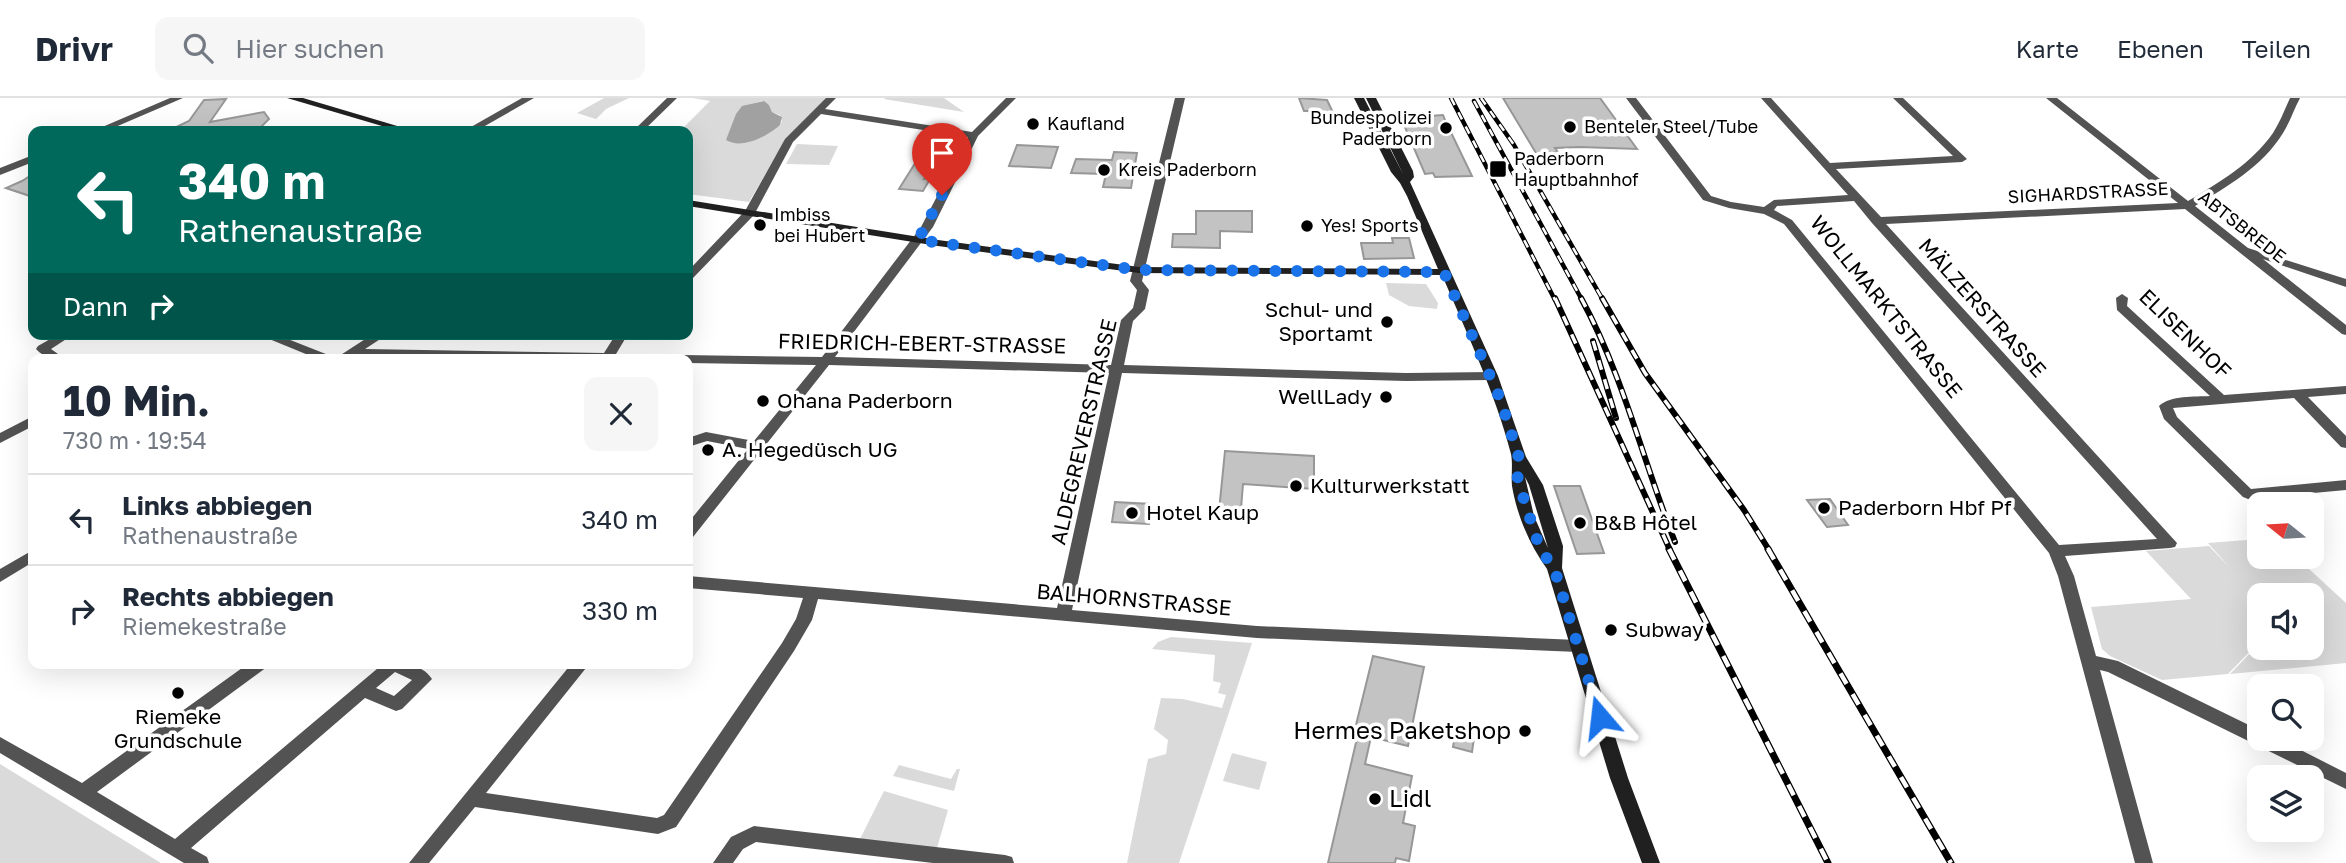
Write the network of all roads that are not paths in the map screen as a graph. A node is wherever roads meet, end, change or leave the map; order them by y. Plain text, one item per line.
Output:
1 (178, 98) edge
2 (292, 98) edge
3 (529, 98) edge
4 (672, 98) edge
5 (831, 98) edge
6 (1011, 98) edge
7 (1180, 98) edge
8 (1359, 98) edge
9 (1371, 98) edge
10 (1631, 98) edge
11 (1766, 98) edge
12 (1898, 98) edge
13 (2051, 98) edge
14 (2295, 98) edge
15 (818, 111) junction
16 (110, 126) edge
17 (391, 126) edge
18 (478, 126) edge
19 (643, 126) edge
20 (974, 135) junction
21 (28, 160) edge
22 (1827, 166) junction
23 (0, 172) edge
24 (1405, 182) junction
25 (1855, 198) junction
26 (693, 204) edge
27 (2187, 206) junction
28 (1767, 211) junction
29 (750, 213) junction
30 (1876, 221) junction
31 (918, 240) junction
32 (2243, 250) junction
33 (1139, 270) junction
34 (693, 272) edge
35 (1444, 272) junction
36 (2346, 282) edge
37 (2122, 298) dead end
38 (2346, 331) edge
39 (58, 340) edge
40 (279, 340) edge
41 (372, 340) edge
42 (50, 354) edge
43 (317, 354) edge
44 (349, 354) edge
45 (693, 359) edge
46 (827, 361) junction
47 (1117, 369) junction
48 (1492, 376) junction
49 (2346, 390) edge
50 (2298, 394) junction
51 (2222, 400) junction
52 (28, 423) edge
53 (0, 439) edge
54 (693, 441) edge
55 (2346, 444) edge
56 (757, 446) junction
57 (2346, 485) edge
58 (693, 527) edge
59 (2055, 551) junction
60 (28, 558) edge
61 (0, 576) edge
62 (693, 582) edge
63 (813, 593) junction
64 (1063, 616) junction
65 (1578, 646) junction
66 (2090, 661) junction
67 (253, 669) edge
68 (577, 669) edge
69 (363, 690) dead end
70 (2247, 732) edge
71 (0, 744) edge
72 (2286, 751) edge
73 (2346, 781) edge
74 (82, 793) junction
75 (471, 799) junction
76 (176, 849) junction
77 (200, 863) edge
78 (418, 863) edge
79 (722, 863) edge
80 (1005, 863) edge
81 (1651, 863) edge
82 (2144, 863) edge

1 - 16 street
2 - 17 main road
3 - 18 street
4 - 19 street
5 - 15 street
6 - 20 street
7 - 33 street, ALDEGREVERSTRASSE
8 - 24 main road
9 - 24 main road
10 - 28 street, WOLLMARKTSTRASSE
11 - 22 street, MÄLZERSTRASSE
12 - 22 street
13 - 27 street, ABTSBREDE
14 - 27 street, SIGHARDSTRASSE
15 - 20 street
15 - 29 street
20 - 31 street
21 - 23 street
22 - 25 street, MÄLZERSTRASSE
24 - 35 main road
25 - 28 street
25 - 30 street, MÄLZERSTRASSE
26 - 29 main road
27 - 30 street, SIGHARDSTRASSE
27 - 32 street, ABTSBREDE
28 - 59 street, WOLLMARKTSTRASSE
29 - 31 main road
29 - 34 street
30 - 59 street, MÄLZERSTRASSE
31 - 33 main road
31 - 46 street
32 - 36 street
32 - 38 street, ABTSBREDE
33 - 35 main road
33 - 47 street, ALDEGREVERSTRASSE
35 - 48 main road
37 - 51 street, ELISENHOF
39 - 42 street
40 - 43 street
41 - 44 street
45 - 46 street, FRIEDRICH-EBERT-STRASSE
46 - 47 street, FRIEDRICH-EBERT-STRASSE
46 - 56 street
47 - 48 street, FRIEDRICH-EBERT-STRASSE
47 - 64 street, ALDEGREVERSTRASSE
48 - 65 main road
49 - 50 street, ELISENHOF
50 - 51 street, ELISENHOF
50 - 55 street
51 - 57 street, ELISENHOF
52 - 53 street
54 - 56 street
56 - 58 street
59 - 66 street, WOLLMARKTSTRASSE
60 - 61 street
62 - 63 street, BALHORNSTRASSE
63 - 64 street, BALHORNSTRASSE
63 - 75 street
64 - 65 street, BALHORNSTRASSE
65 - 81 main road
66 - 70 street
66 - 82 street, WOLLMARKTSTRASSE
67 - 74 street
68 - 75 street
69 - 76 street
71 - 74 street
72 - 73 street
74 - 76 street
75 - 78 street
76 - 77 street
79 - 80 street

